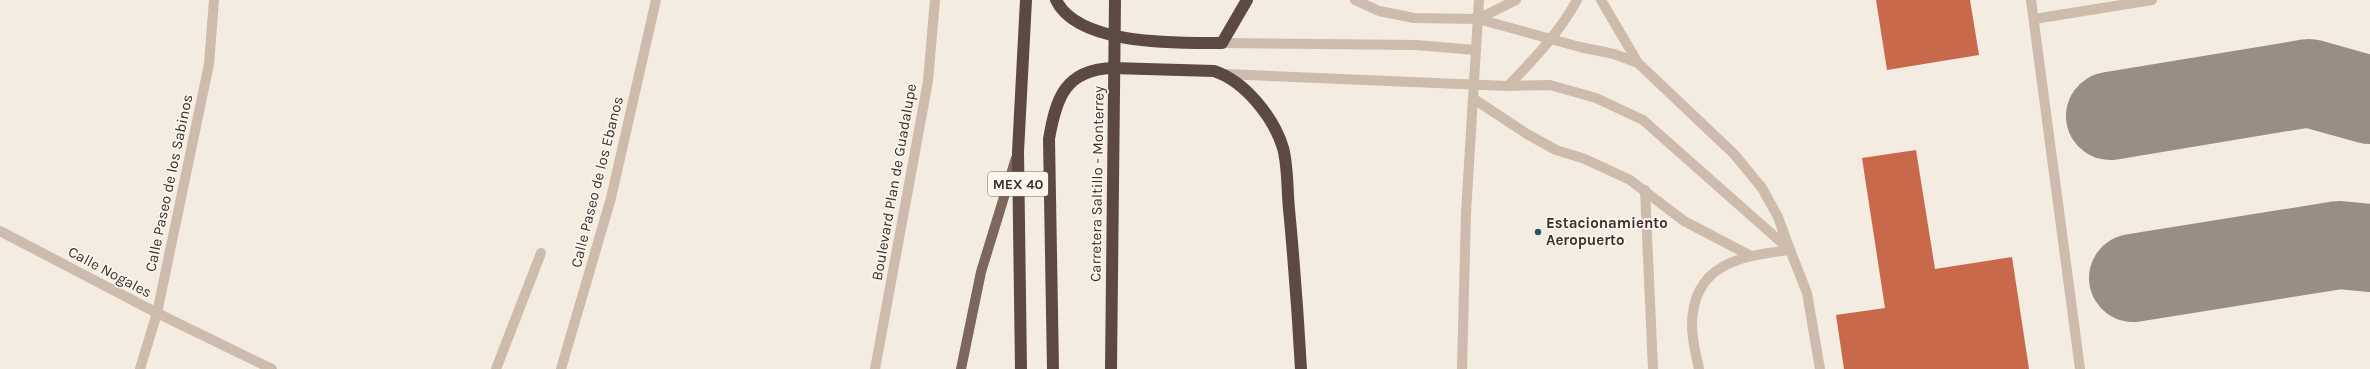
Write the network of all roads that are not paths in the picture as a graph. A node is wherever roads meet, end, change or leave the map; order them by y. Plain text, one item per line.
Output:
1 (214, 0) edge
2 (656, 0) edge
3 (935, 0) edge
4 (1026, 0) edge
5 (1056, 0) edge
6 (1115, 0) edge
7 (1247, 0) edge
8 (1355, 0) edge
9 (1479, 0) edge
10 (1516, 0) edge
11 (1577, 0) edge
12 (1600, 0) edge
13 (2031, 0) edge
14 (2152, 0) edge
15 (1478, 19) junction
16 (2034, 19) junction
17 (1551, 40) junction
18 (1222, 43) junction
19 (1476, 50) junction
20 (1638, 63) junction
21 (1225, 74) junction
22 (1475, 84) junction
23 (1508, 86) junction
24 (1474, 99) junction
25 (1018, 152) junction
26 (1645, 190) junction
27 (0, 231) edge
28 (1790, 250) junction
29 (541, 253) dead end
30 (1749, 255) junction
31 (157, 313) junction
32 (140, 369) edge
33 (272, 369) edge
34 (496, 369) edge
35 (561, 369) edge
36 (875, 369) edge
37 (961, 369) edge
38 (1020, 369) edge
39 (1053, 369) edge
40 (1111, 369) edge
41 (1301, 369) edge
42 (1462, 369) edge
43 (1653, 369) edge
44 (1699, 369) edge
45 (1820, 369) edge
46 (2080, 369) edge

1 - 31 street, Calle Paseo de los Sabinos
2 - 35 street, Calle Paseo de los Ebanos
3 - 36 street, Boulevard Plan de Guadalupe
4 - 25 highway, MEX 40
5 - 18 highway
6 - 40 highway, Carretera Saltillo - Monterrey
7 - 18 highway
8 - 15 street
9 - 15 street
10 - 15 street
11 - 17 street
12 - 20 street
13 - 16 street
14 - 16 street
15 - 17 street
15 - 19 street
16 - 46 street
17 - 20 street
17 - 23 street
18 - 19 street
19 - 22 street
20 - 28 street
21 - 22 street
21 - 39 highway
21 - 41 highway
22 - 23 street
22 - 24 street
23 - 28 street
24 - 26 street
24 - 42 street
25 - 37 main road
25 - 38 highway, MEX 40
26 - 30 street
26 - 43 street
27 - 31 street, Calle Nogales
28 - 30 street
28 - 45 street
29 - 34 street
30 - 44 street
31 - 32 street, Calle Paseo de los Sabinos
31 - 33 street, Calle Nogales

